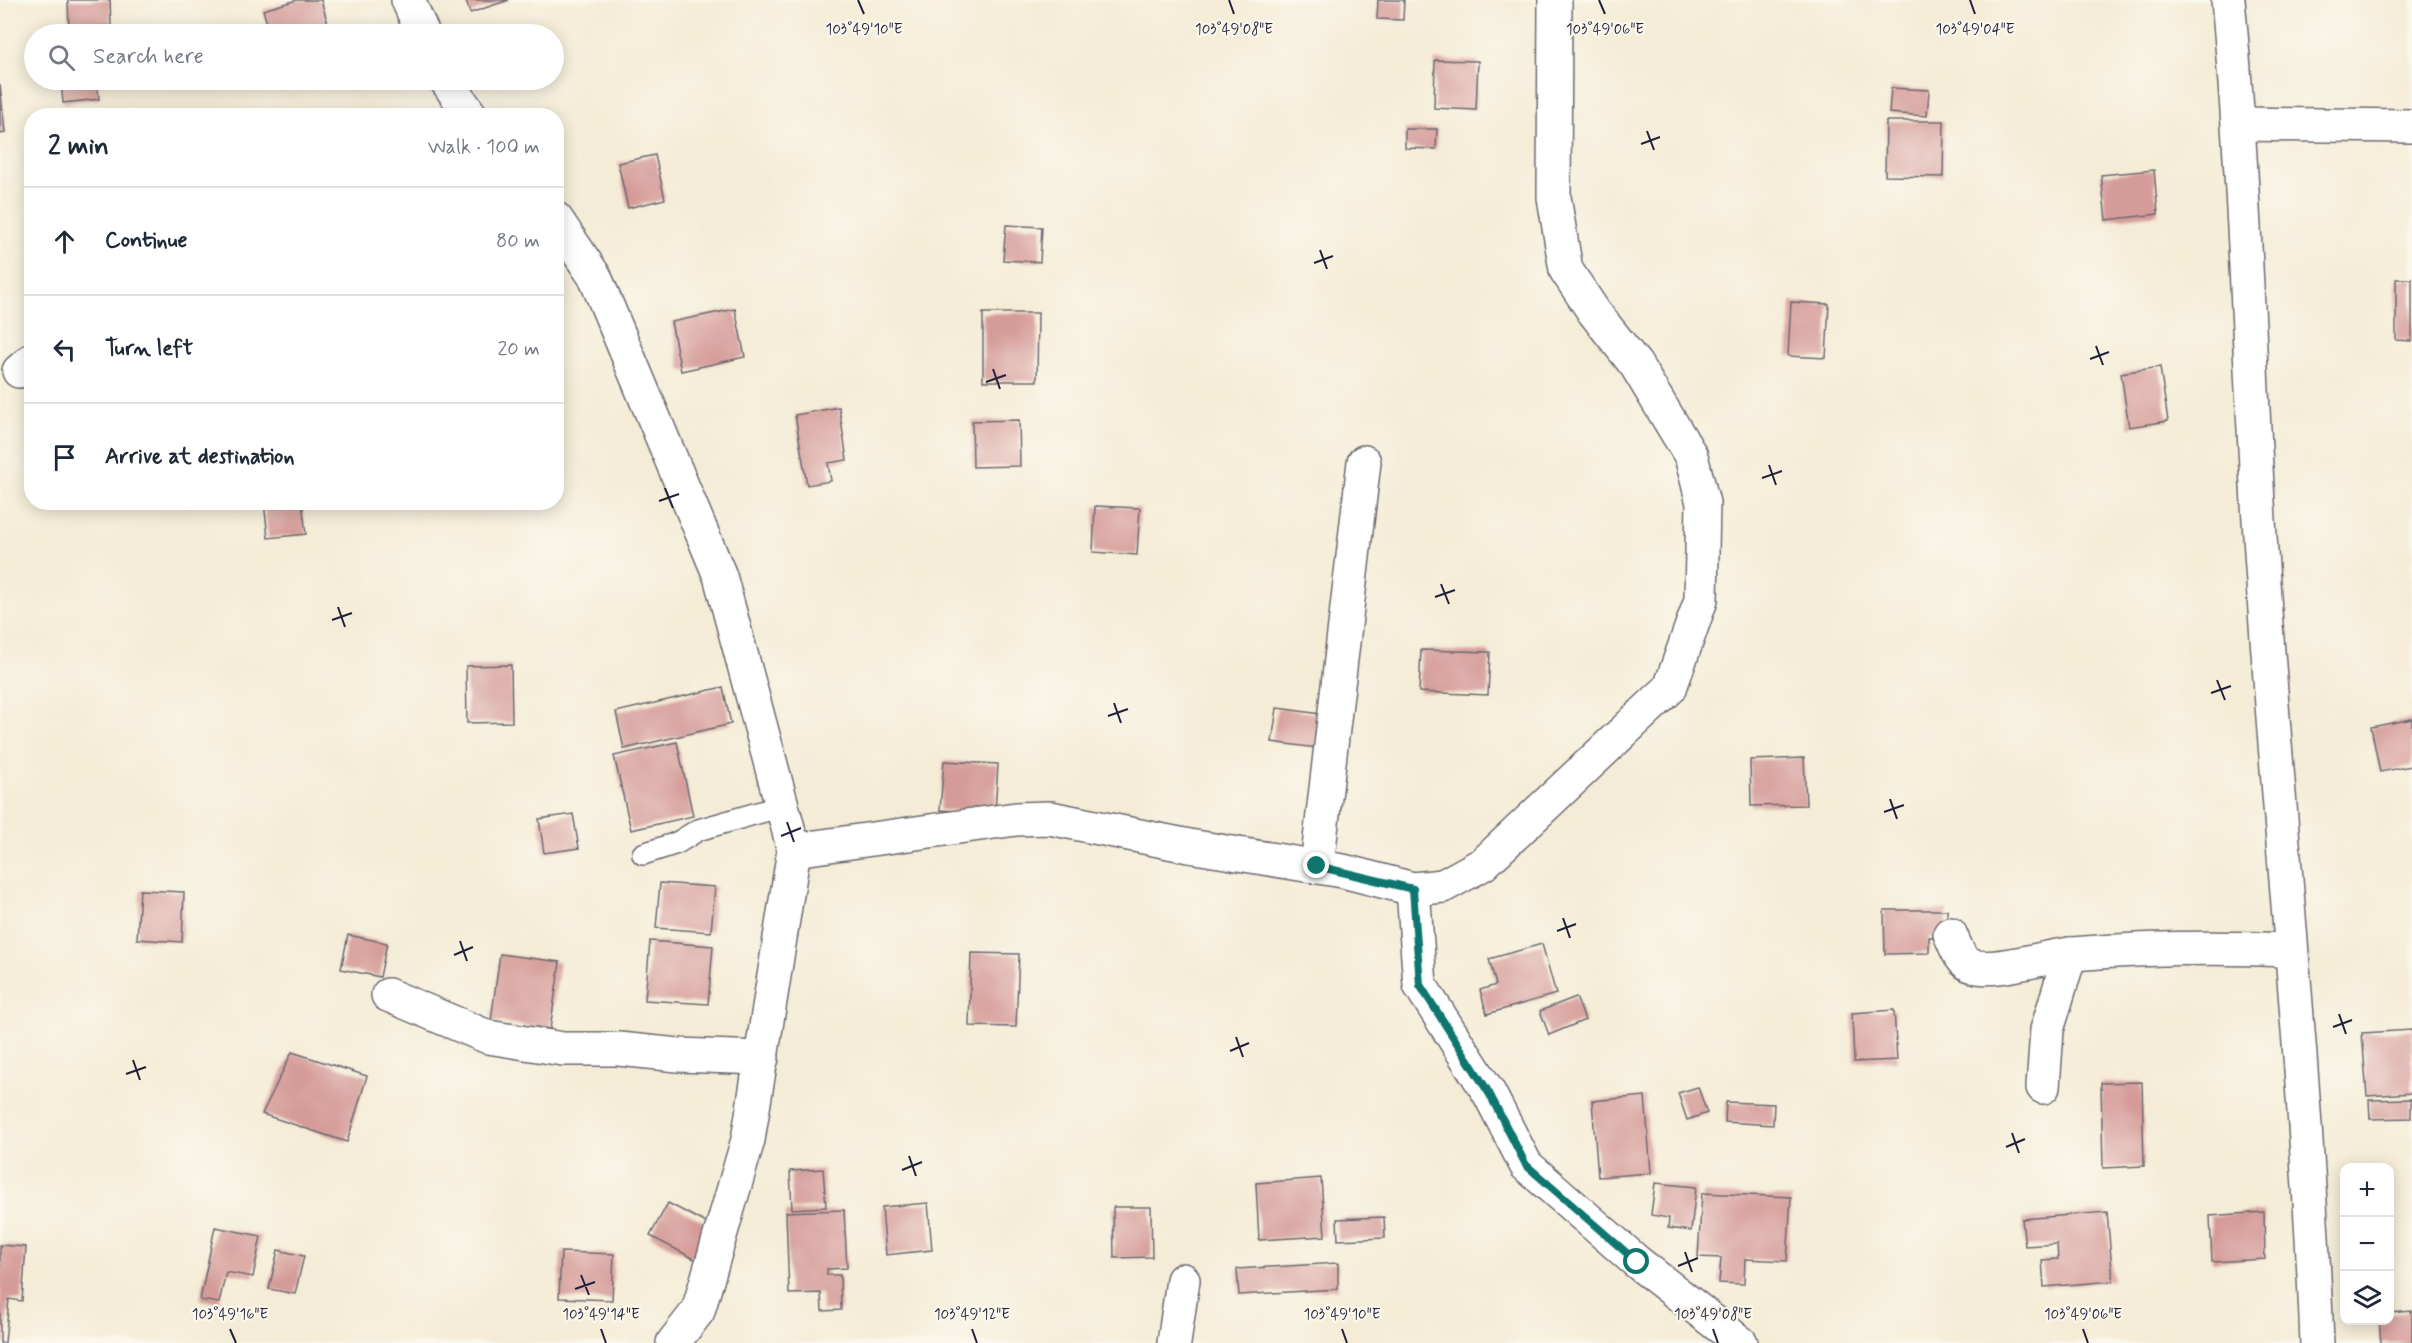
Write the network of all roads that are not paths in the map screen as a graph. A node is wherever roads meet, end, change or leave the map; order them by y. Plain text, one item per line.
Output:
1 (408, 0) edge
2 (1555, 0) edge
3 (2228, 0) edge
4 (419, 24) edge
5 (453, 90) edge
6 (465, 108) edge
7 (2240, 124) junction
8 (2412, 126) edge
9 (566, 252) edge
10 (1364, 462) dead end
11 (782, 806) junction
12 (794, 850) junction
13 (643, 854) dead end
14 (1317, 866) junction
15 (1413, 889) junction
16 (1950, 934) dead end
17 (2291, 950) junction
18 (2070, 954) junction
19 (388, 995) dead end
20 (762, 1058) junction
21 (2043, 1087) dead end
22 (1183, 1280) dead end
23 (674, 1343) edge
24 (1174, 1343) edge
25 (1741, 1343) edge
26 (2317, 1343) edge

1 - 4 street
2 - 15 street
3 - 7 street
5 - 6 street
7 - 8 street
7 - 17 street
9 - 11 street
10 - 14 street
11 - 12 street
11 - 13 lane
12 - 14 street
12 - 20 street
14 - 15 street
15 - 25 street
16 - 18 street
17 - 18 street
17 - 26 street
18 - 21 street
19 - 20 street
20 - 23 street
22 - 24 street

